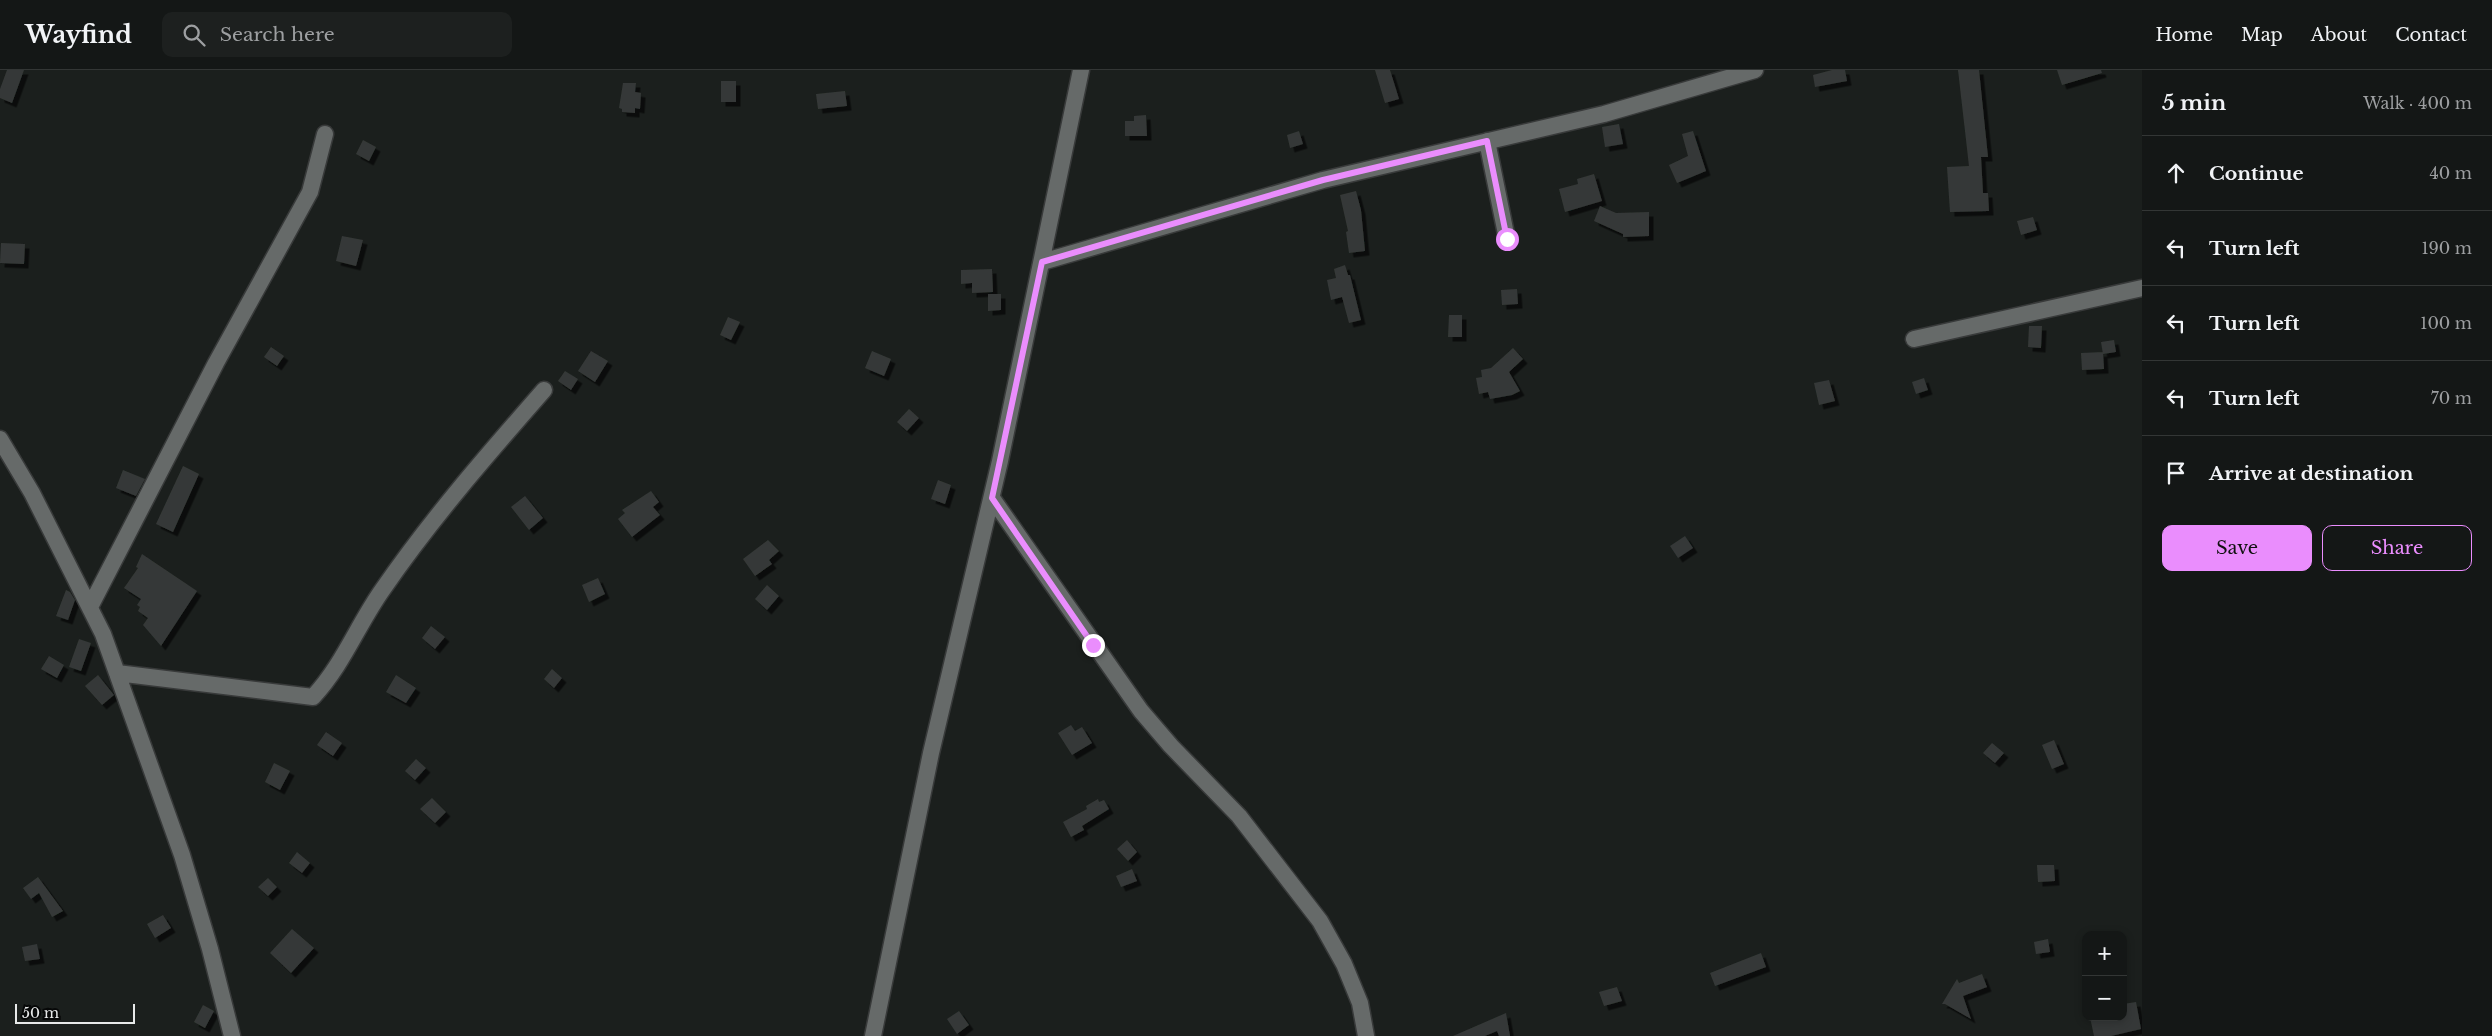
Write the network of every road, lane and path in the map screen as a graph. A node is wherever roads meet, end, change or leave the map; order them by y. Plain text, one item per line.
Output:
1 (1081, 70) edge
2 (1755, 70) edge
3 (325, 134) dead end
4 (1487, 141) junction
5 (1507, 239) dead end
6 (1042, 262) junction
7 (2142, 288) edge
8 (1914, 339) dead end
9 (544, 390) dead end
10 (0, 439) edge
11 (992, 498) junction
12 (90, 607) junction
13 (117, 673) junction
14 (232, 1036) edge
15 (873, 1036) edge
16 (1366, 1036) edge

1 - 6 street
2 - 4 street
3 - 12 street
4 - 5 street
4 - 6 street
6 - 11 street
7 - 8 street
9 - 13 street
10 - 12 street
11 - 15 street
11 - 16 street
12 - 13 street
13 - 14 street

